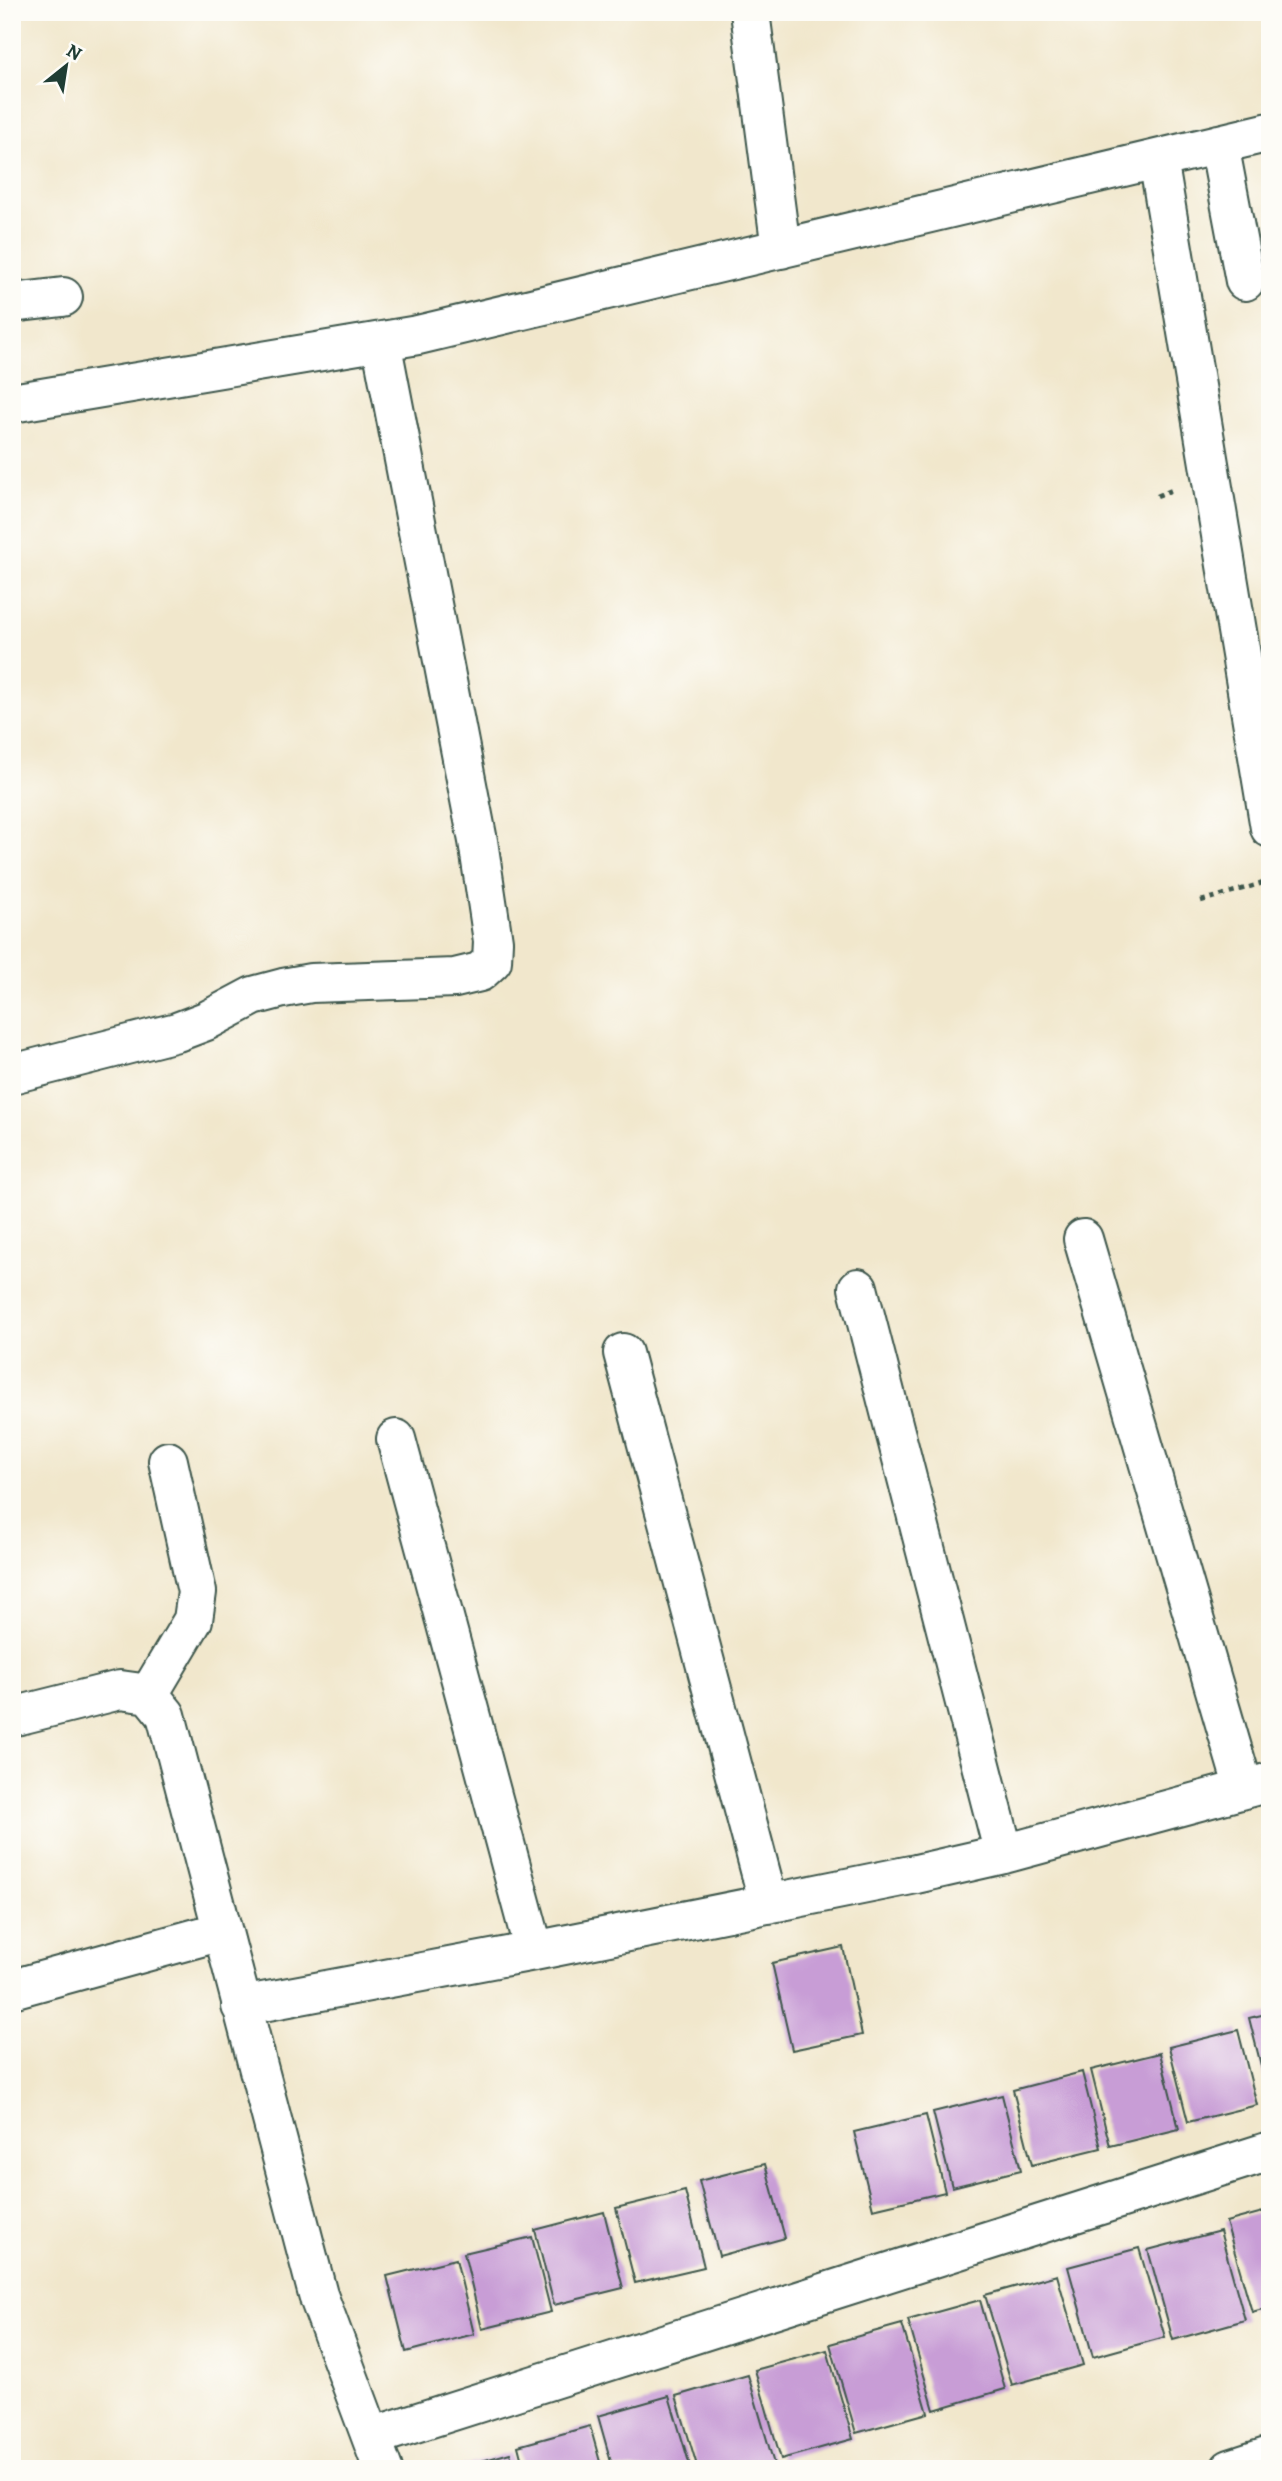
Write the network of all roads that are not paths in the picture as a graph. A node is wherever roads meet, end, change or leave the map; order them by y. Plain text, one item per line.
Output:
1 (750, 12) edge
2 (1270, 132) edge
3 (1219, 144) junction
4 (1157, 159) junction
5 (781, 249) junction
6 (1245, 281) dead end
7 (63, 297) dead end
8 (12, 303) edge
9 (381, 341) junction
10 (12, 403) edge
11 (1270, 828) edge
12 (12, 1074) edge
13 (1083, 1239) dead end
14 (858, 1288) dead end
15 (623, 1353) dead end
16 (396, 1438) dead end
17 (168, 1461) dead end
18 (149, 1694) junction
19 (12, 1717) edge
20 (1257, 1786) edge
21 (1004, 1854) junction
22 (769, 1903) junction
23 (222, 1931) junction
24 (534, 1951) junction
25 (12, 1989) edge
26 (242, 2006) junction
27 (1270, 2151) edge
28 (377, 2453) edge
29 (1270, 2456) edge
30 (1230, 2469) edge

1 - 5 street
2 - 3 street
3 - 4 street
3 - 6 street
4 - 5 street
4 - 11 street
5 - 9 street
7 - 8 street
9 - 10 street
9 - 12 street
13 - 20 street
14 - 21 street
15 - 22 street
16 - 24 street
17 - 18 street
18 - 19 street
18 - 23 street
20 - 21 street
21 - 22 street
22 - 24 street
23 - 25 street
23 - 26 street
24 - 26 street
26 - 28 street
27 - 28 street
29 - 30 street

